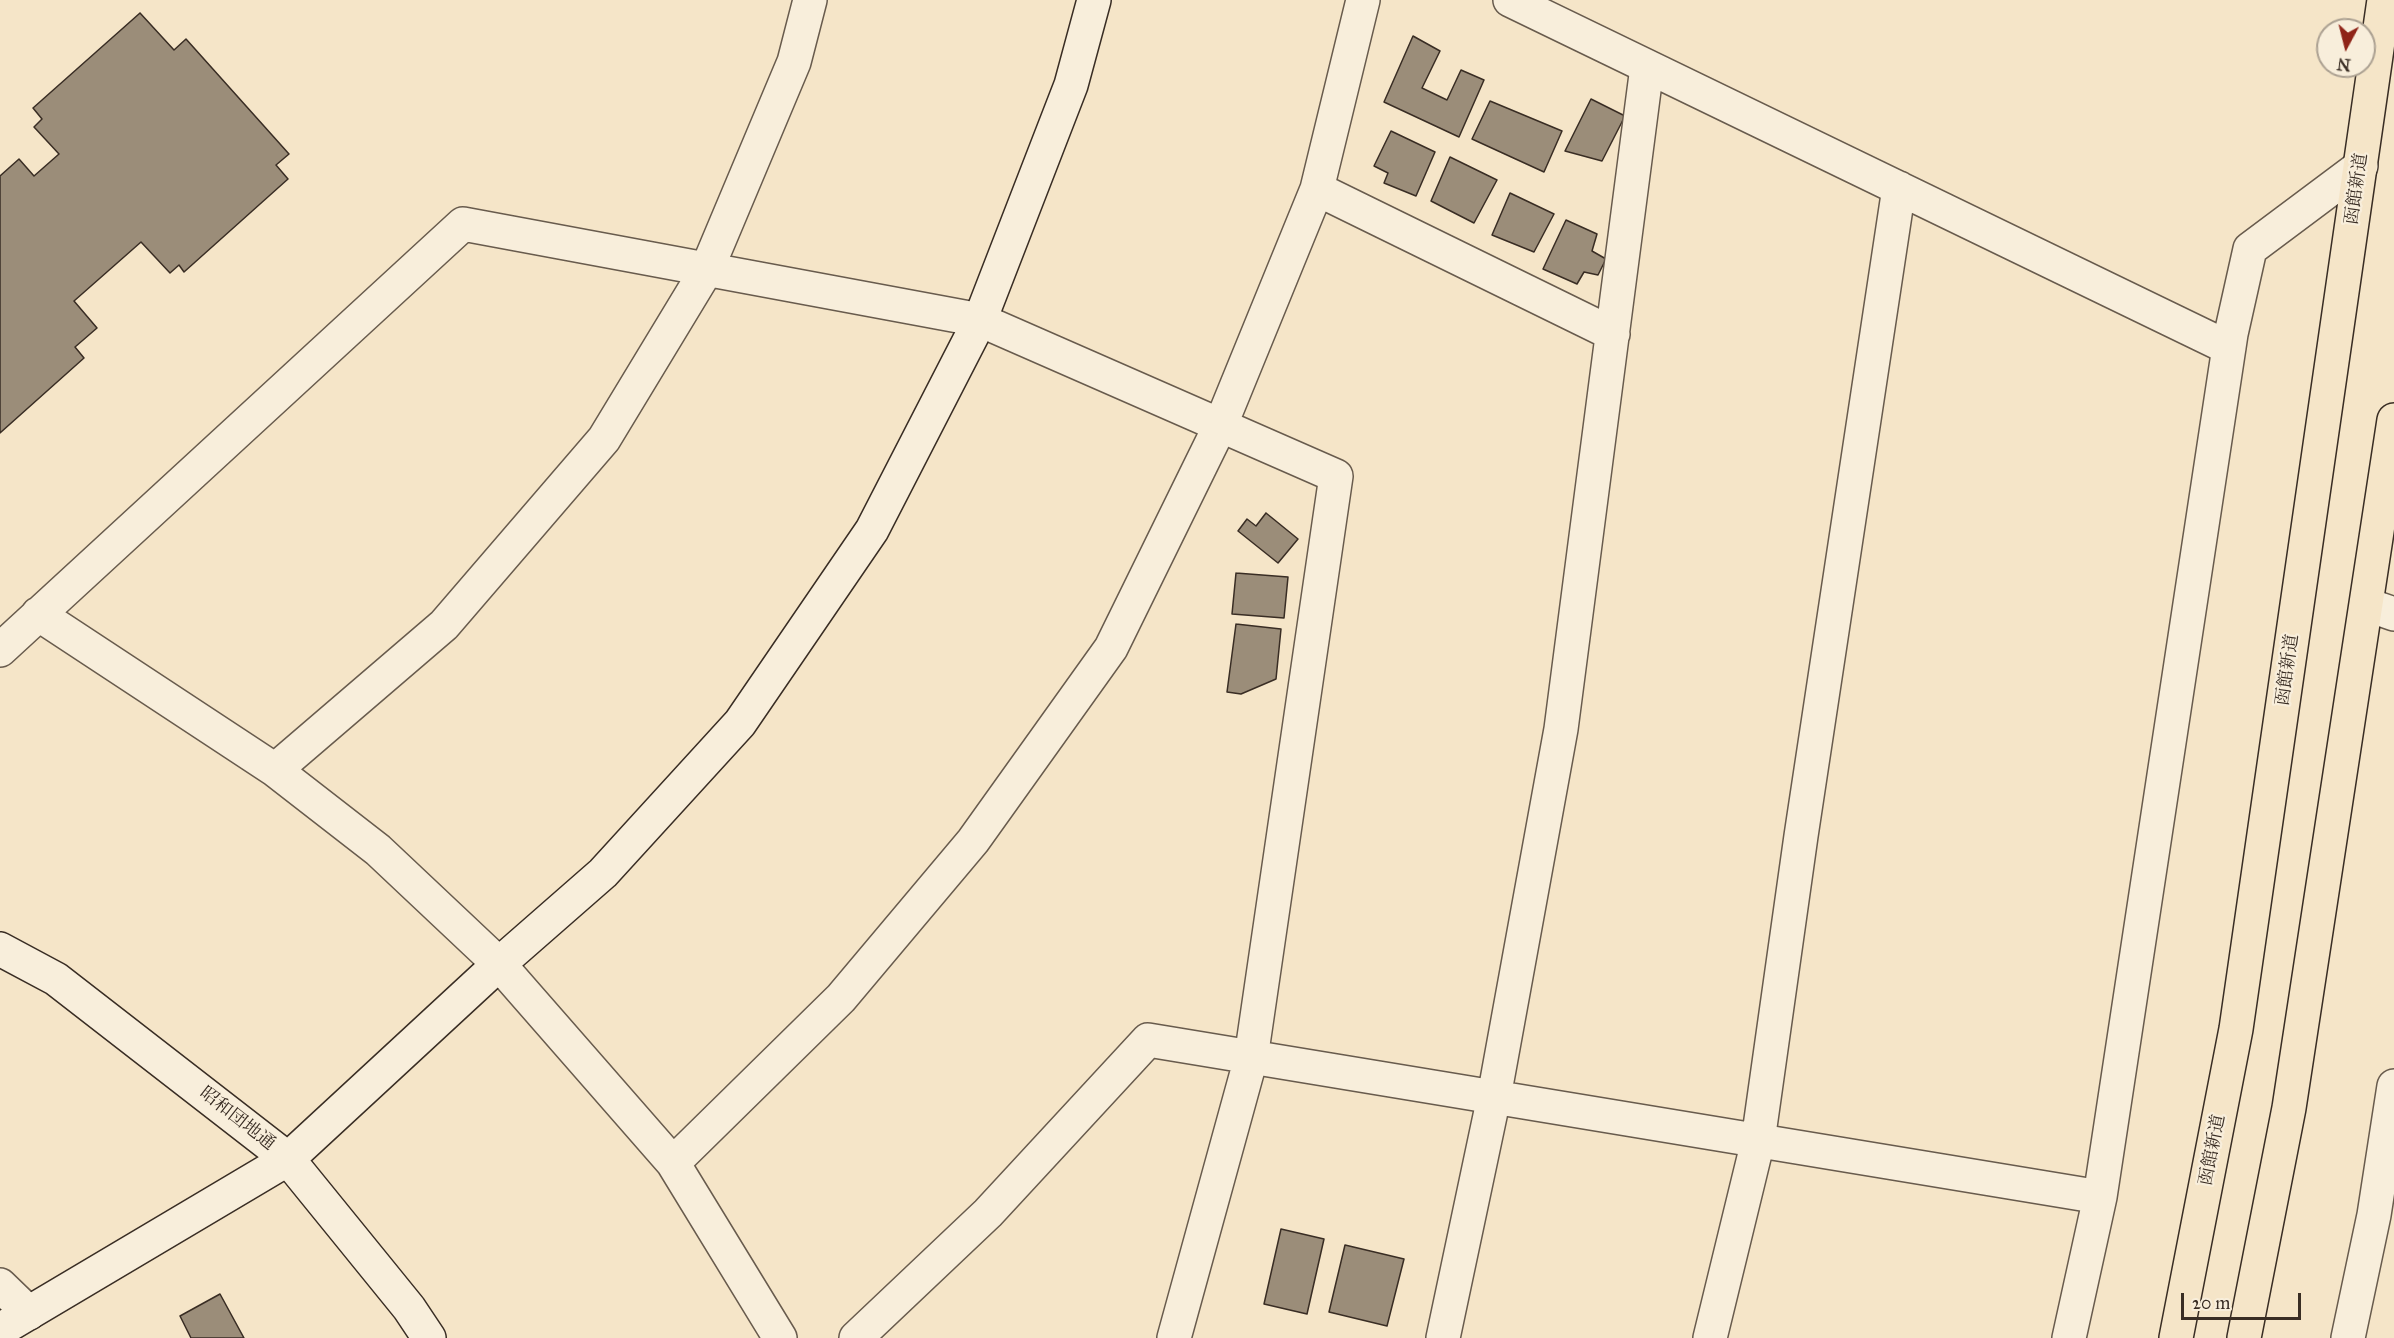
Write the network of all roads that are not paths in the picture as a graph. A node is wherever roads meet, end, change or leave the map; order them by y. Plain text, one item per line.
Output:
1 (810, 0) edge
2 (1094, 0) edge
3 (1363, 0) edge
4 (1510, 0) edge
5 (2384, 0) edge
6 (1647, 66) junction
7 (2361, 166) junction
8 (1899, 188) junction
9 (1317, 189) junction
10 (707, 269) junction
11 (981, 320) junction
12 (1612, 334) junction
13 (2229, 348) junction
14 (2394, 420) edge
15 (1221, 424) junction
16 (2381, 610) edge
17 (38, 614) junction
18 (0, 650) edge
19 (275, 770) junction
20 (0, 949) edge
21 (499, 964) junction
22 (1251, 1058) junction
23 (2394, 1086) edge
24 (1494, 1097) junction
25 (1758, 1141) junction
26 (288, 1159) junction
27 (673, 1163) junction
28 (2100, 1197) junction
29 (0, 1285) edge
30 (29, 1313) junction
31 (0, 1330) edge
32 (429, 1338) edge
33 (780, 1338) edge
34 (856, 1338) edge
35 (1174, 1338) edge
36 (1443, 1338) edge
37 (1710, 1338) edge
38 (2069, 1338) edge
39 (2175, 1338) edge
40 (2244, 1338) edge
41 (2348, 1338) edge

1 - 10 street
2 - 11 street
3 - 9 street
4 - 6 street
5 - 7 highway, 函館新道
6 - 8 street
6 - 12 street
7 - 13 street
7 - 39 highway, 函館新道
8 - 13 street
8 - 25 street
9 - 12 street
9 - 15 street
10 - 11 street
10 - 17 street
10 - 19 street
11 - 15 street
11 - 21 street
12 - 24 street
13 - 28 street
14 - 16 highway
15 - 22 street
15 - 27 street
16 - 40 highway
17 - 18 street
17 - 19 street
19 - 21 street
20 - 26 street, 昭和団地通
21 - 26 street
21 - 27 street
22 - 24 street
22 - 34 street
22 - 35 street
23 - 41 street
24 - 25 street
24 - 36 street
25 - 28 street
25 - 37 street
26 - 30 street
26 - 32 street, 昭和団地通
27 - 33 street
28 - 38 street
29 - 30 street
30 - 31 street

